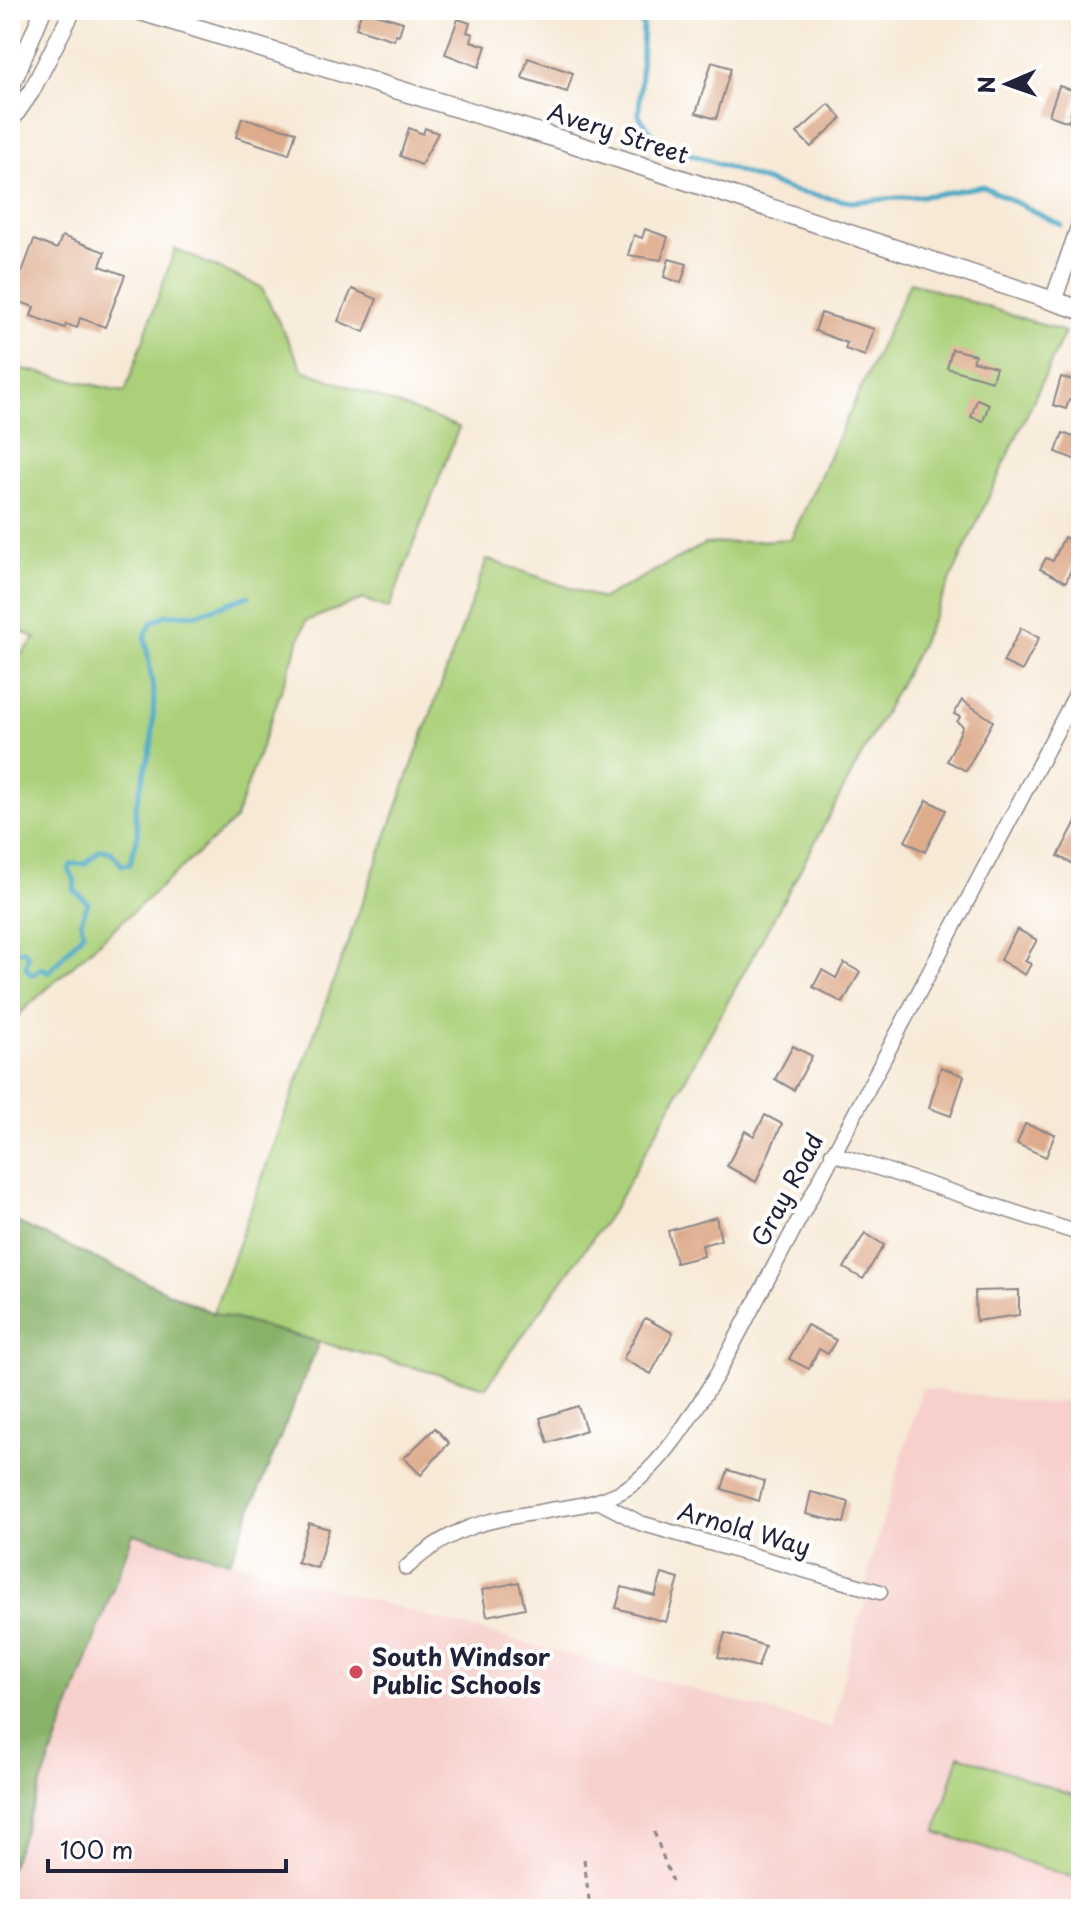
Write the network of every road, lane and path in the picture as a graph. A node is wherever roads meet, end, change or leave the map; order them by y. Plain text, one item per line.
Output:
1 (43, 10) edge
2 (73, 10) edge
3 (137, 10) edge
4 (10, 90) edge
5 (10, 122) edge
6 (1081, 222) edge
7 (1053, 301) junction
8 (1081, 310) edge
9 (1081, 685) edge
10 (832, 1153) junction
11 (1081, 1234) edge
12 (600, 1502) junction
13 (406, 1568) dead end
14 (880, 1592) dead end
15 (654, 1832) dead end
16 (584, 1859) dead end
17 (672, 1881) dead end
18 (590, 1908) edge
19 (583, 1909) edge
20 (624, 1909) edge

1 - 4 street
2 - 5 street
3 - 7 main road, Avery Street
6 - 7 street
7 - 8 main road, Avery Street
9 - 10 street, Gray Road
10 - 11 street
10 - 12 street, Gray Road
12 - 13 street, Gray Road
12 - 14 street, Arnold Way
15 - 17 path
16 - 18 path
18 - 19 path
18 - 20 path

